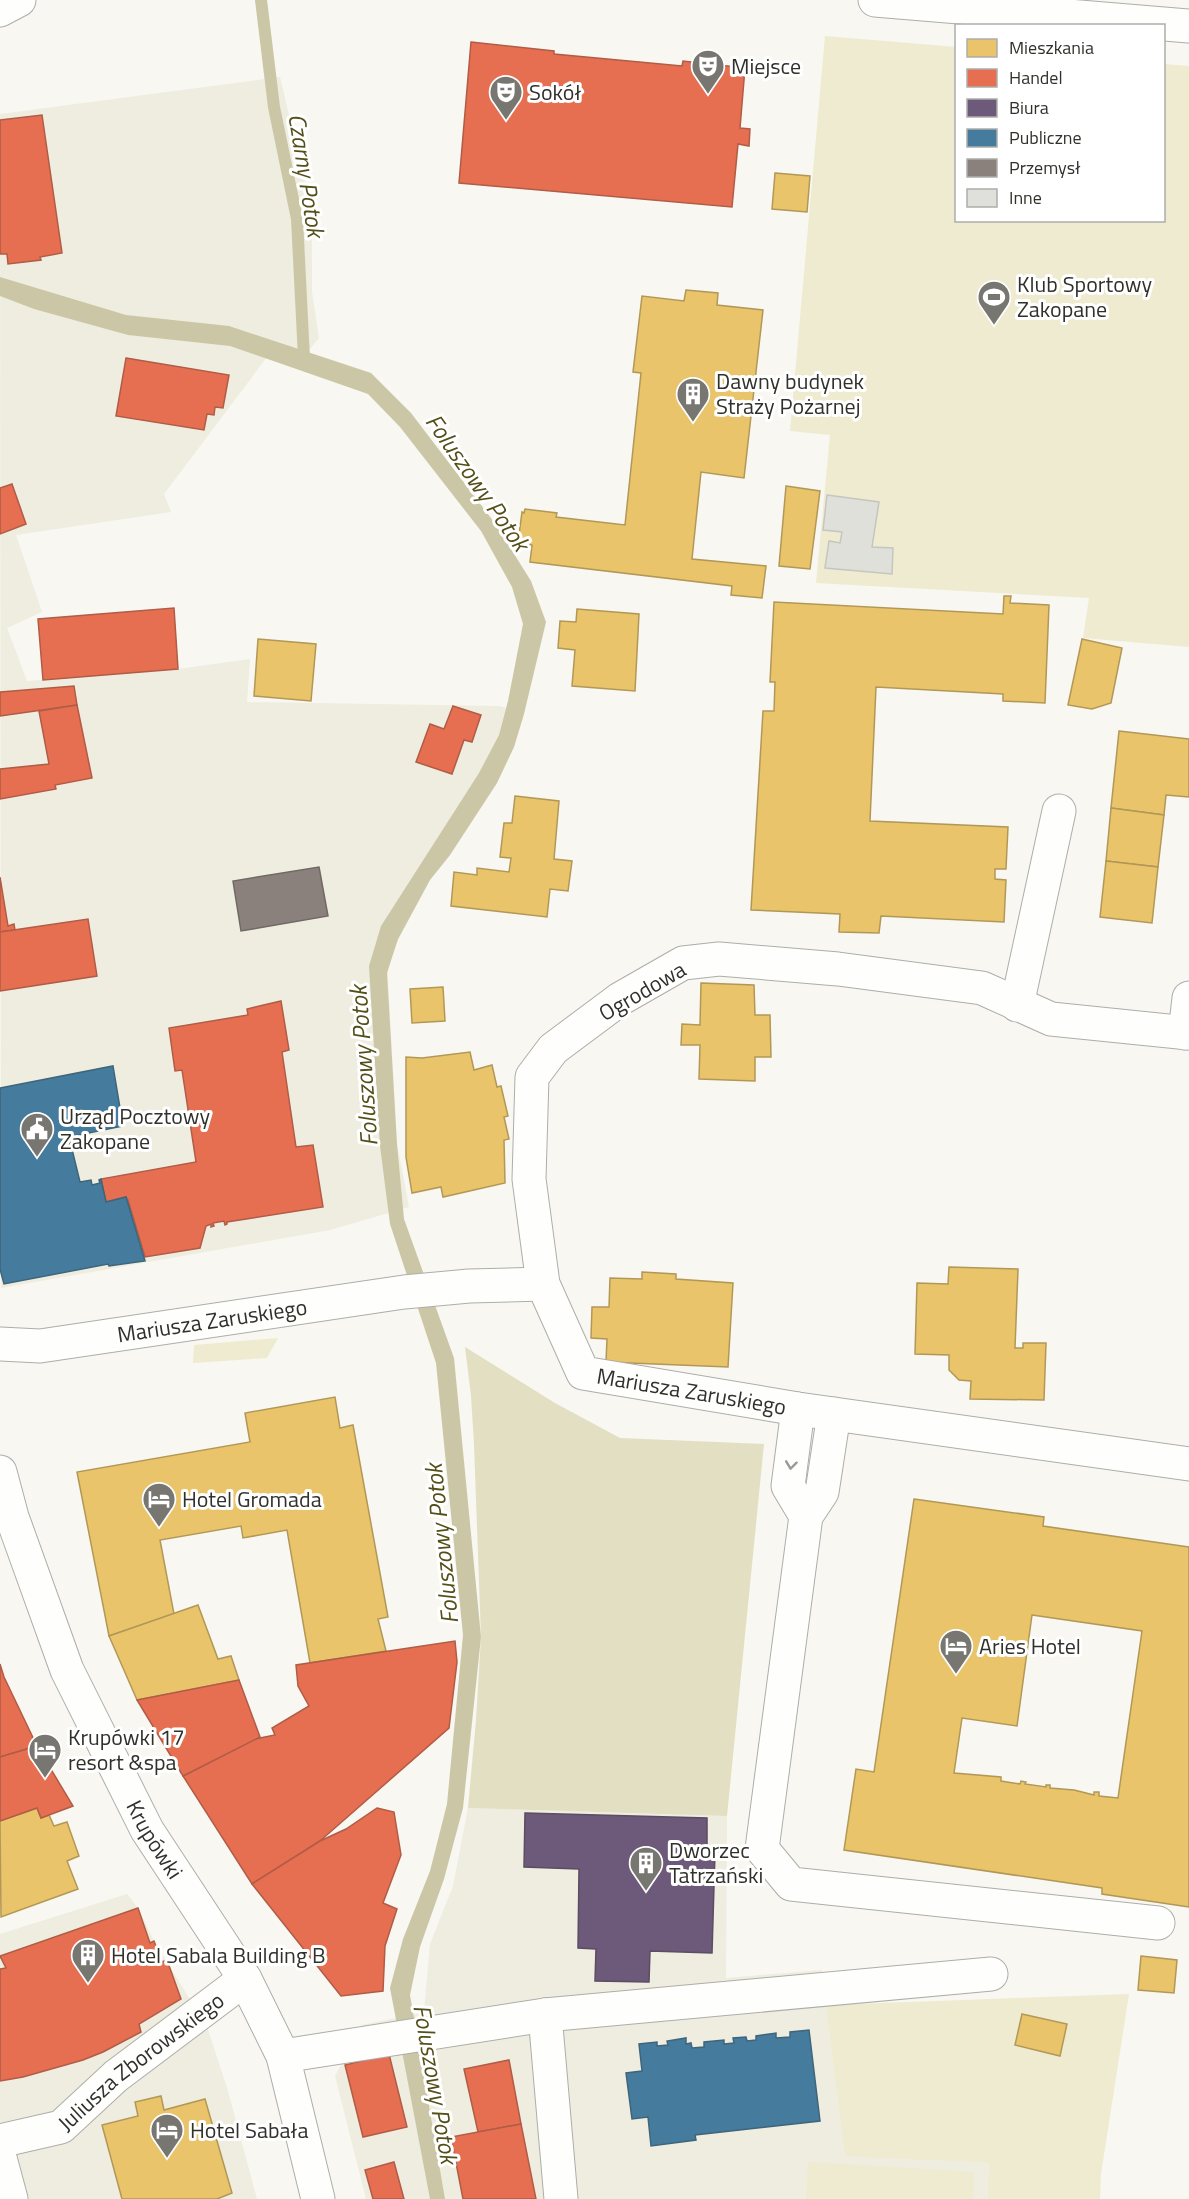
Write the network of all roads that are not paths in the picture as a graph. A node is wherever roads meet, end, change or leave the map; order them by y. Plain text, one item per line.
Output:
1 (19, 0) edge
2 (875, 0) edge
3 (992, 5) edge
4 (0, 10) edge
5 (1189, 26) edge
6 (1059, 811) dead end
7 (1189, 998) edge
8 (1017, 1005) junction
9 (1187, 1033) edge
10 (543, 1284) junction
11 (0, 1344) edge
12 (798, 1409) junction
13 (834, 1414) junction
14 (1189, 1464) edge
15 (0, 1472) edge
16 (806, 1516) junction
17 (1158, 1923) dead end
18 (991, 1974) dead end
19 (245, 1980) junction
20 (545, 2015) junction
21 (283, 2056) junction
22 (0, 2141) edge
23 (0, 2158) edge
24 (11, 2199) edge
25 (318, 2199) edge
26 (561, 2199) edge

1 - 4 street
2 - 3 street
3 - 5 street
6 - 8 street
7 - 9 street
8 - 9 street, Ogrodowa
8 - 10 street, Ogrodowa
10 - 11 street, Mariusza Zaruskiego
10 - 12 street, Mariusza Zaruskiego
12 - 13 street, Mariusza Zaruskiego
12 -> 16 street
13 - 14 street, Mariusza Zaruskiego
13 - 16 street
15 - 19 street, Krupówki
16 - 17 street
18 - 20 street
19 - 21 street, Krupówki
19 - 22 street, Juliusza Zborowskiego
20 - 21 street
20 - 26 street
21 - 25 street, Krupówki
23 - 24 street

